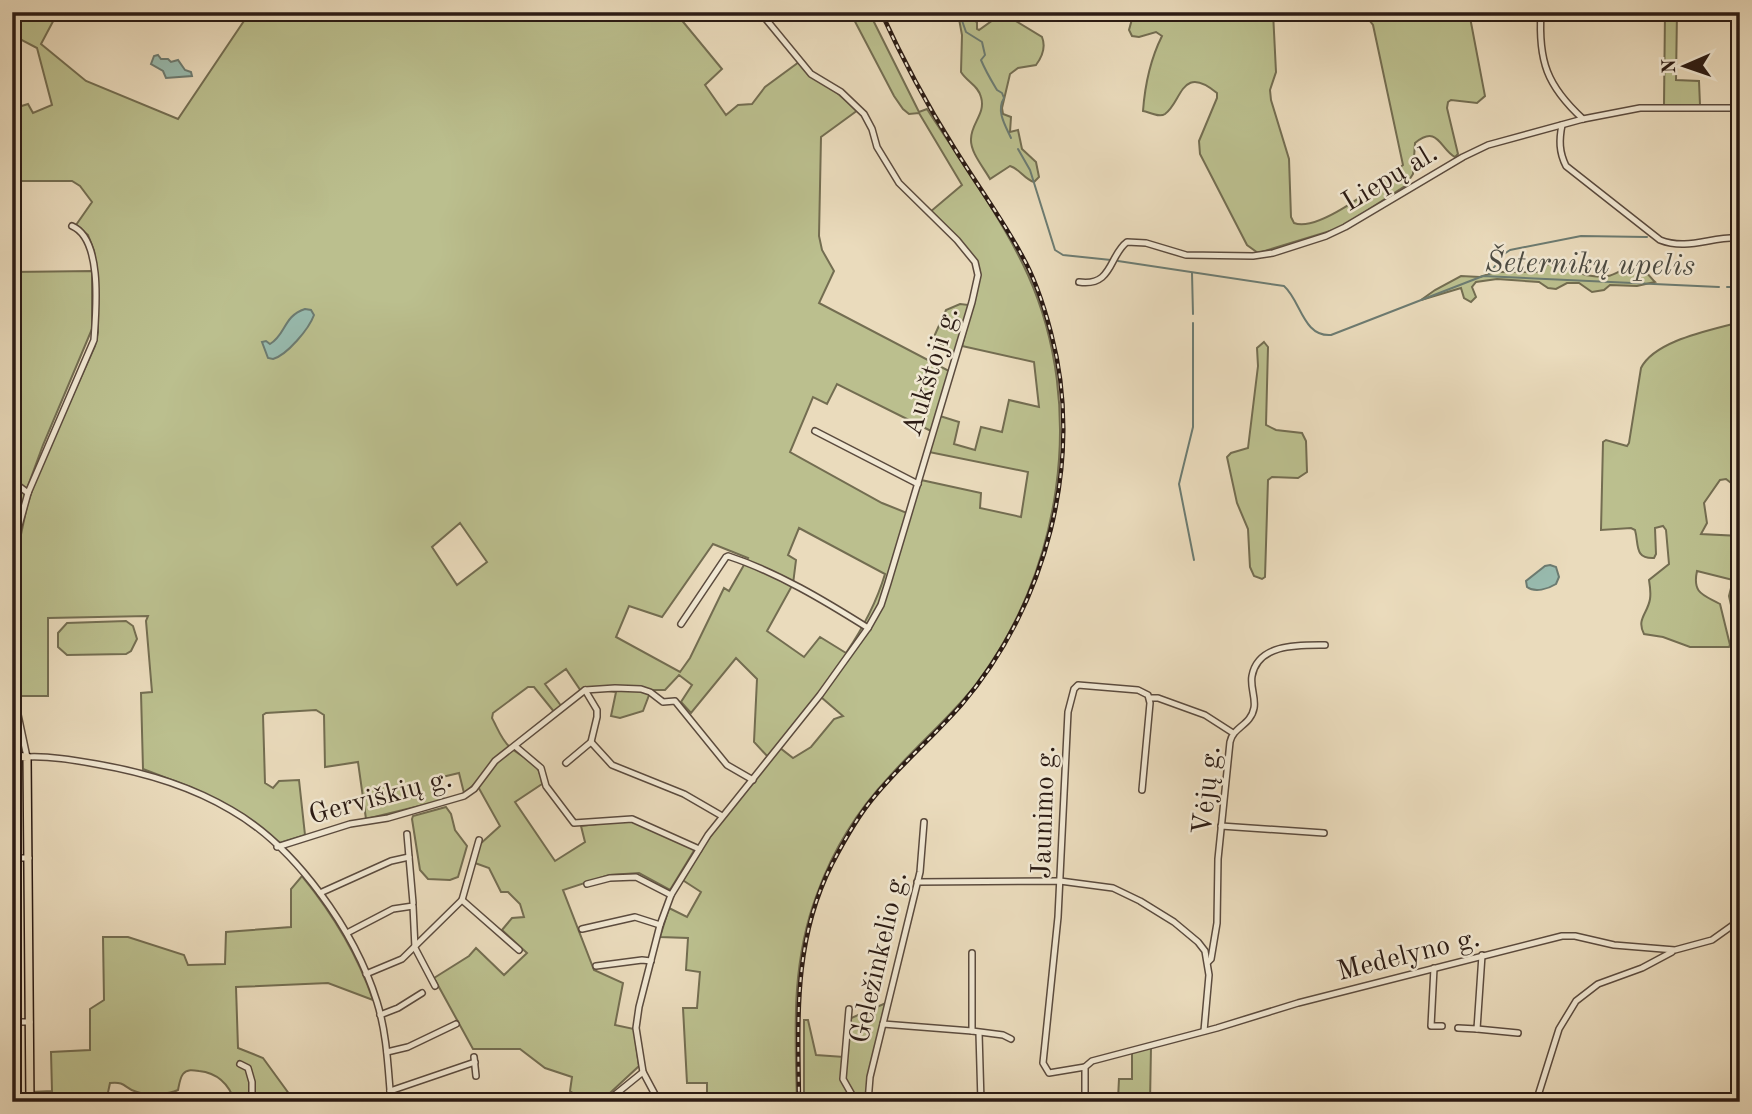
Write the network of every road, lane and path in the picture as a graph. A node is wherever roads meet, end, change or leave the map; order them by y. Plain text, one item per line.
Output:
1 (760, 12) edge
2 (1541, 12) edge
3 (1740, 108) edge
4 (1583, 119) junction
5 (1562, 125) junction
6 (1550, 128) junction
7 (1560, 138) junction
8 (72, 226) dead end
9 (1740, 238) edge
10 (1079, 282) dead end
11 (815, 431) dead end
12 (12, 481) edge
13 (918, 484) junction
14 (28, 493) junction
15 (681, 624) dead end
16 (868, 628) junction
17 (1325, 645) dead end
18 (585, 690) junction
19 (1150, 698) junction
20 (1233, 733) junction
21 (591, 742) junction
22 (515, 746) junction
23 (12, 756) edge
24 (27, 757) junction
25 (566, 762) dead end
26 (753, 780) junction
27 (1142, 790) dead end
28 (722, 816) junction
29 (924, 822) dead end
30 (1221, 826) junction
31 (1324, 833) dead end
32 (407, 834) dead end
33 (479, 840) dead end
34 (278, 847) junction
35 (699, 849) junction
36 (409, 856) junction
37 (12, 858) edge
38 (29, 858) junction
39 (1060, 881) junction
40 (917, 882) junction
41 (587, 884) dead end
42 (320, 893) junction
43 (671, 895) junction
44 (462, 900) junction
45 (413, 905) junction
46 (1740, 920) edge
47 (660, 925) junction
48 (582, 929) dead end
49 (347, 933) junction
50 (415, 948) junction
51 (1648, 949) junction
52 (519, 950) dead end
53 (1675, 950) junction
54 (972, 953) dead end
55 (1482, 955) junction
56 (651, 961) junction
57 (1208, 962) junction
58 (1650, 964) junction
59 (596, 966) dead end
60 (1434, 968) junction
61 (366, 974) junction
62 (435, 986) dead end
63 (422, 993) dead end
64 (849, 1009) dead end
65 (380, 1015) junction
66 (12, 1023) edge
67 (30, 1023) junction
68 (456, 1024) dead end
69 (883, 1024) junction
70 (1441, 1026) dead end
71 (1458, 1028) dead end
72 (1477, 1029) junction
73 (972, 1031) junction
74 (1204, 1031) junction
75 (979, 1033) junction
76 (1518, 1033) dead end
77 (1011, 1039) dead end
78 (387, 1052) junction
79 (240, 1064) dead end
80 (1085, 1065) junction
81 (643, 1072) junction
82 (476, 1076) dead end
83 (390, 1091) junction
84 (30, 1102) edge
85 (252, 1102) edge
86 (391, 1102) edge
87 (607, 1102) edge
88 (659, 1102) edge
89 (856, 1102) edge
90 (868, 1102) edge
91 (981, 1102) edge
92 (1085, 1102) edge
93 (1536, 1102) edge

1 - 13 street, Aukštoji g.
2 - 4 street
3 - 4 street, Liepų al.
4 - 5 street, Liepų al.
5 - 6 street, Liepų al.
5 - 7 street
6 - 7 street
6 - 10 street, Liepų al.
7 - 9 street
8 - 14 street
11 - 13 street
12 - 14 street
13 - 16 street, Aukštoji g.
14 - 24 street
15 - 16 street
16 - 26 street, Aukštoji g.
17 - 20 street, Vėjų g.
18 - 21 street
18 - 22 street, Gerviškių g.
18 - 26 street
19 - 20 street
19 - 27 street
19 - 39 street, Jaunimo g.
20 - 30 street, Vėjų g.
21 - 25 street
21 - 28 street
22 - 34 street, Gerviškių g.
22 - 35 street
23 - 24 main road
24 - 34 street
24 - 38 main road
26 - 28 street, Aukštoji g.
28 - 35 street, Aukštoji g.
29 - 40 street, Geležinkelio g.
30 - 31 street
30 - 57 street, Vėjų g.
32 - 36 street
33 - 44 street
34 - 42 street
35 - 43 street, Aukštoji g.
36 - 42 street
36 - 45 street
37 - 38 street
38 - 67 main road
39 - 40 street
39 - 57 street
39 - 80 street, Jaunimo g.
40 - 69 street, Geležinkelio g.
41 - 43 street
42 - 49 street
43 - 47 street, Aukštoji g.
44 - 50 street
44 - 52 street
45 - 49 street
45 - 50 street
46 - 53 street, Medelyno g.
47 - 48 street
47 - 56 street, Aukštoji g.
49 - 61 street
50 - 61 street
50 - 62 street
51 - 53 street, Medelyno g.
51 - 55 street, Medelyno g.
51 - 58 street
53 - 58 street
54 - 73 street
55 - 60 street, Medelyno g.
55 - 72 street
56 - 59 street
56 - 81 street, Aukštoji g.
57 - 74 street, Vėjų g.
58 - 93 street
60 - 70 street
60 - 74 street, Medelyno g.
61 - 65 street
63 - 65 street
64 - 89 street
65 - 78 street
66 - 67 street
67 - 84 main road
68 - 78 street
69 - 73 street
69 - 90 street, Geležinkelio g.
71 - 72 street
72 - 76 street
73 - 75 street
74 - 80 street, Medelyno g.
75 - 77 street
75 - 91 street
78 - 83 street
79 - 85 street
80 - 92 street
81 - 87 street
81 - 88 street, Aukštoji g.
82 - 83 street
83 - 86 street

